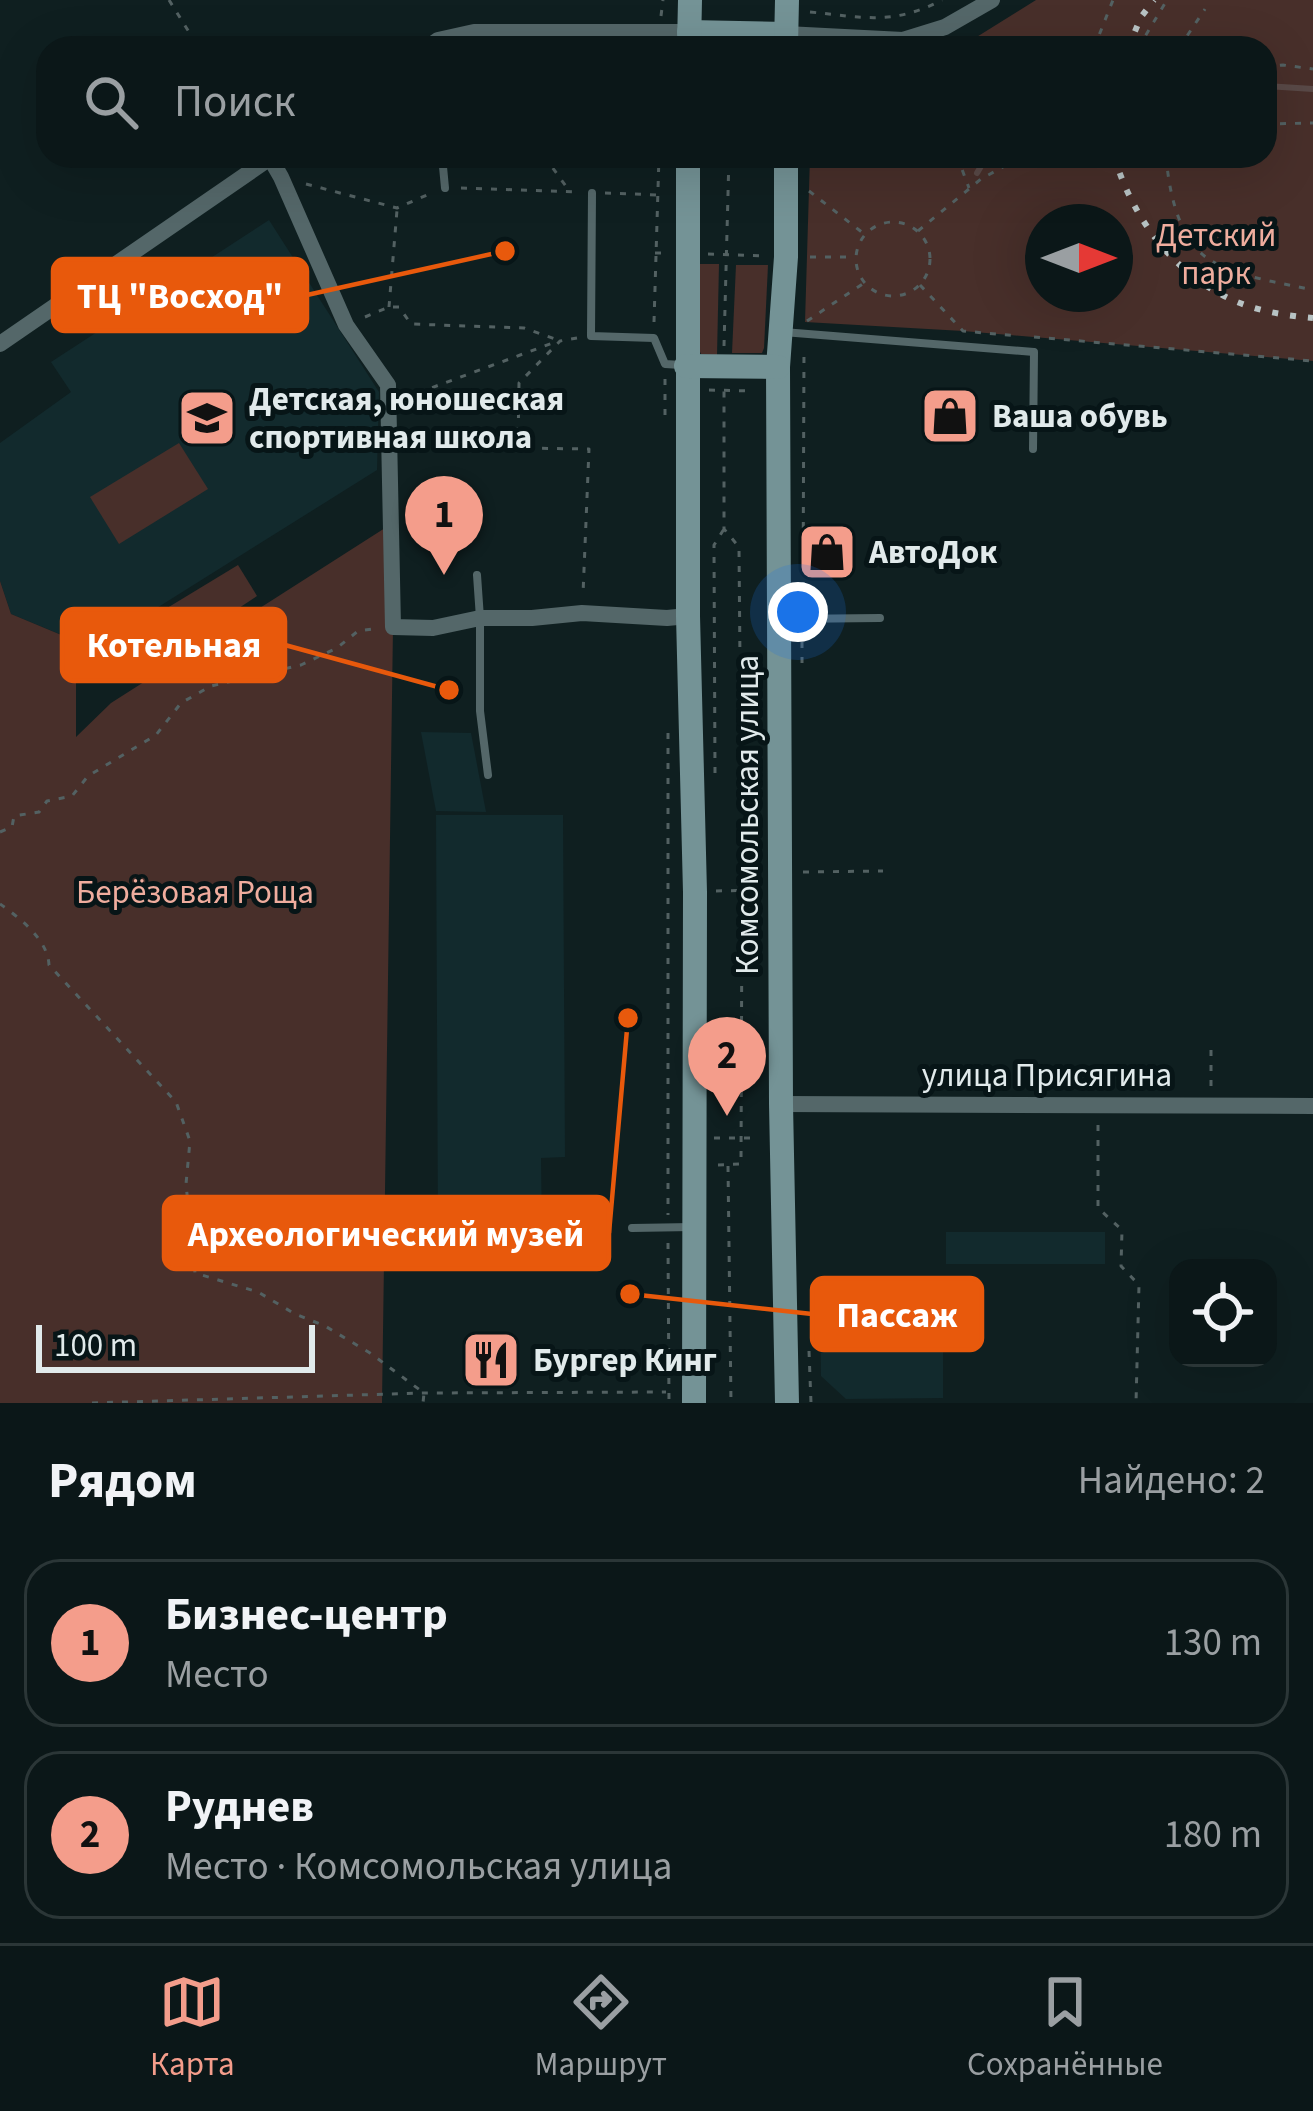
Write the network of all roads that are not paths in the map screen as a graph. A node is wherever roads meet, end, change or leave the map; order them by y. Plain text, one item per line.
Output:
1 (690, 0) edge
2 (787, 0) edge
3 (992, 0) edge
4 (456, 36) edge
5 (582, 36) edge
6 (689, 36) edge
7 (786, 36) edge
8 (916, 36) edge
9 (255, 168) edge
10 (276, 168) edge
11 (444, 168) edge
12 (688, 168) edge
13 (786, 168) edge
14 (446, 188) road end
15 (592, 193) road end
16 (793, 333) junction
17 (0, 344) edge
18 (686, 366) junction
19 (778, 367) junction
20 (1033, 449) dead end
21 (477, 575) dead end
22 (688, 616) junction
23 (481, 618) junction
24 (880, 618) dead end
25 (791, 619) junction
26 (488, 775) dead end
27 (781, 1104) junction
28 (1313, 1106) edge
29 (681, 1227) junction
30 (632, 1228) dead end
31 (694, 1403) edge
32 (787, 1403) edge

1 - 6 main road
2 - 7 main road
3 - 8 street
4 - 5 street
9 - 17 street
10 - 23 street
11 - 14 lane
12 - 18 main road, Комсомольская улица
13 - 16 main road, Комсомольская улица
15 - 18 lane
16 - 19 main road, Комсомольская улица
16 - 20 lane
18 - 19 main road
18 - 22 main road, Комсомольская улица
19 - 25 main road, Комсомольская улица
21 - 23 lane
22 - 23 street
22 - 29 main road, Комсомольская улица
23 - 26 lane
24 - 25 lane
25 - 27 main road, Комсомольская улица
27 - 28 street, улица Присягина
27 - 32 main road, Комсомольская улица
29 - 30 lane
29 - 31 main road, Комсомольская улица

